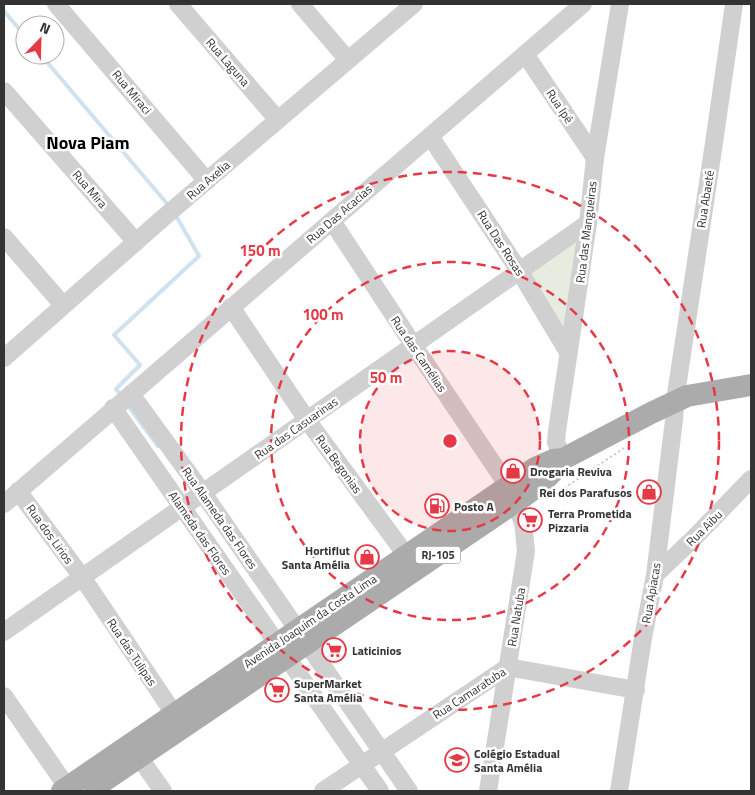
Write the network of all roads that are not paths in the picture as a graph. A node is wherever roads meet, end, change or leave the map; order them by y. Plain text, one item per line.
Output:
1 (56, 4) edge
2 (178, 4) edge
3 (300, 4) edge
4 (413, 4) edge
5 (583, 4) edge
6 (620, 4) edge
7 (734, 4) edge
8 (525, 54) junction
9 (348, 60) junction
10 (4, 91) edge
11 (278, 120) junction
12 (430, 136) junction
13 (595, 158) junction
14 (206, 181) junction
15 (332, 221) junction
16 (588, 223) junction
17 (4, 237) edge
18 (136, 242) junction
19 (520, 272) junction
20 (64, 306) junction
21 (231, 307) junction
22 (414, 346) junction
23 (568, 352) junction
24 (4, 358) edge
25 (751, 385) edge
26 (131, 394) junction
27 (676, 397) junction
28 (113, 408) junction
29 (307, 420) junction
30 (563, 459) junction
31 (751, 479) edge
32 (18, 491) junction
33 (203, 493) junction
34 (511, 495) junction
35 (4, 504) edge
36 (182, 508) junction
37 (411, 563) junction
38 (655, 575) junction
39 (82, 577) junction
40 (4, 632) edge
41 (302, 637) junction
42 (282, 650) junction
43 (508, 667) junction
44 (636, 690) junction
45 (4, 696) edge
46 (178, 720) junction
47 (381, 751) junction
48 (139, 757) junction
49 (362, 765) junction
50 (72, 790) edge
51 (163, 791) edge
52 (323, 791) edge
53 (380, 791) edge
54 (409, 791) edge
55 (488, 791) edge
56 (619, 791) edge

1 - 14 street, Rua Miraci
2 - 11 street, Rua Laguna
3 - 9 street
4 - 9 street, Rua Axelia
5 - 8 street, Rua Das Acacias
6 - 13 street, Rua das Mangueiras
7 - 27 street, Rua Abaeté
8 - 12 street, Rua Das Acacias
8 - 13 street, Rua Ipê
9 - 11 street, Rua Axelia
10 - 18 street, Rua Mira
11 - 14 street, Rua Axelia
12 - 15 street, Rua Das Acacias
12 - 19 street, Rua Das Rosas
13 - 16 street, Rua das Mangueiras
14 - 18 street, Rua Axelia
15 - 21 street, Rua Das Acacias
15 - 22 street, Rua das Camélias
16 - 19 street, Rua das Casuarinas
16 - 23 street, Rua das Mangueiras
17 - 20 street
18 - 20 street, Rua Axelia
19 - 22 street, Rua das Casuarinas
19 - 23 street, Rua Das Rosas
20 - 24 street, Rua Axelia
21 - 26 street, Rua Das Acacias
21 - 29 street, Rua Begonias
22 - 29 street, Rua das Casuarinas
22 - 34 street, Rua das Camélias
23 - 30 street, Rua das Mangueiras
25 - 27 main road, Avenida Joaquim da Costa Lima / RJ-105
26 - 28 street, Rua Das Acacias
26 - 33 street, Rua Alameda das Flores
27 - 30 main road, Avenida Joaquim da Costa Lima / RJ-105
27 - 38 street, Rua Apiacas
28 - 32 street, Rua Das Acacias
28 - 36 street, Alameda das Flores
29 - 33 street, Rua das Casuarinas
29 - 37 street, Rua Begonias
30 - 34 main road, Avenida Joaquim da Costa Lima / RJ-105
31 - 38 street, Rua Aibu
32 - 35 street, Rua Das Acacias
32 - 39 street, Rua dos Lirios
33 - 36 street, Rua das Casuarinas
33 - 41 street, Rua Alameda das Flores
34 - 37 main road, Avenida Joaquim da Costa Lima / RJ-105
34 - 43 street, Rua Natuba
36 - 39 street, Rua das Casuarinas
36 - 42 street, Alameda das Flores
37 - 41 main road, Avenida Joaquim da Costa Lima / RJ-105
38 - 44 street, Rua Apiacas
39 - 40 street, Rua das Casuarinas
39 - 46 street, Rua das Tulipas
41 - 42 main road, Avenida Joaquim da Costa Lima / RJ-105
41 - 47 street, Rua Alameda das Flores
42 - 46 main road, Avenida Joaquim da Costa Lima / RJ-105
42 - 49 street, Alameda das Flores
43 - 44 street, Rua Camaratuba
43 - 47 street, Rua Camaratuba
43 - 55 street, Rua Natuba
44 - 56 street, Rua Apiacas
45 - 50 street
46 - 48 main road, Avenida Joaquim da Costa Lima / RJ-105
46 - 50 main road, Avenida Joaquim da Costa Lima / RJ-105
47 - 49 street, Rua Camaratuba
47 - 54 street, Rua Alameda das Flores
48 - 50 main road, Avenida Joaquim da Costa Lima / RJ-105
48 - 51 street
49 - 52 street, Rua Camaratuba
49 - 53 street, Alameda das Flores

